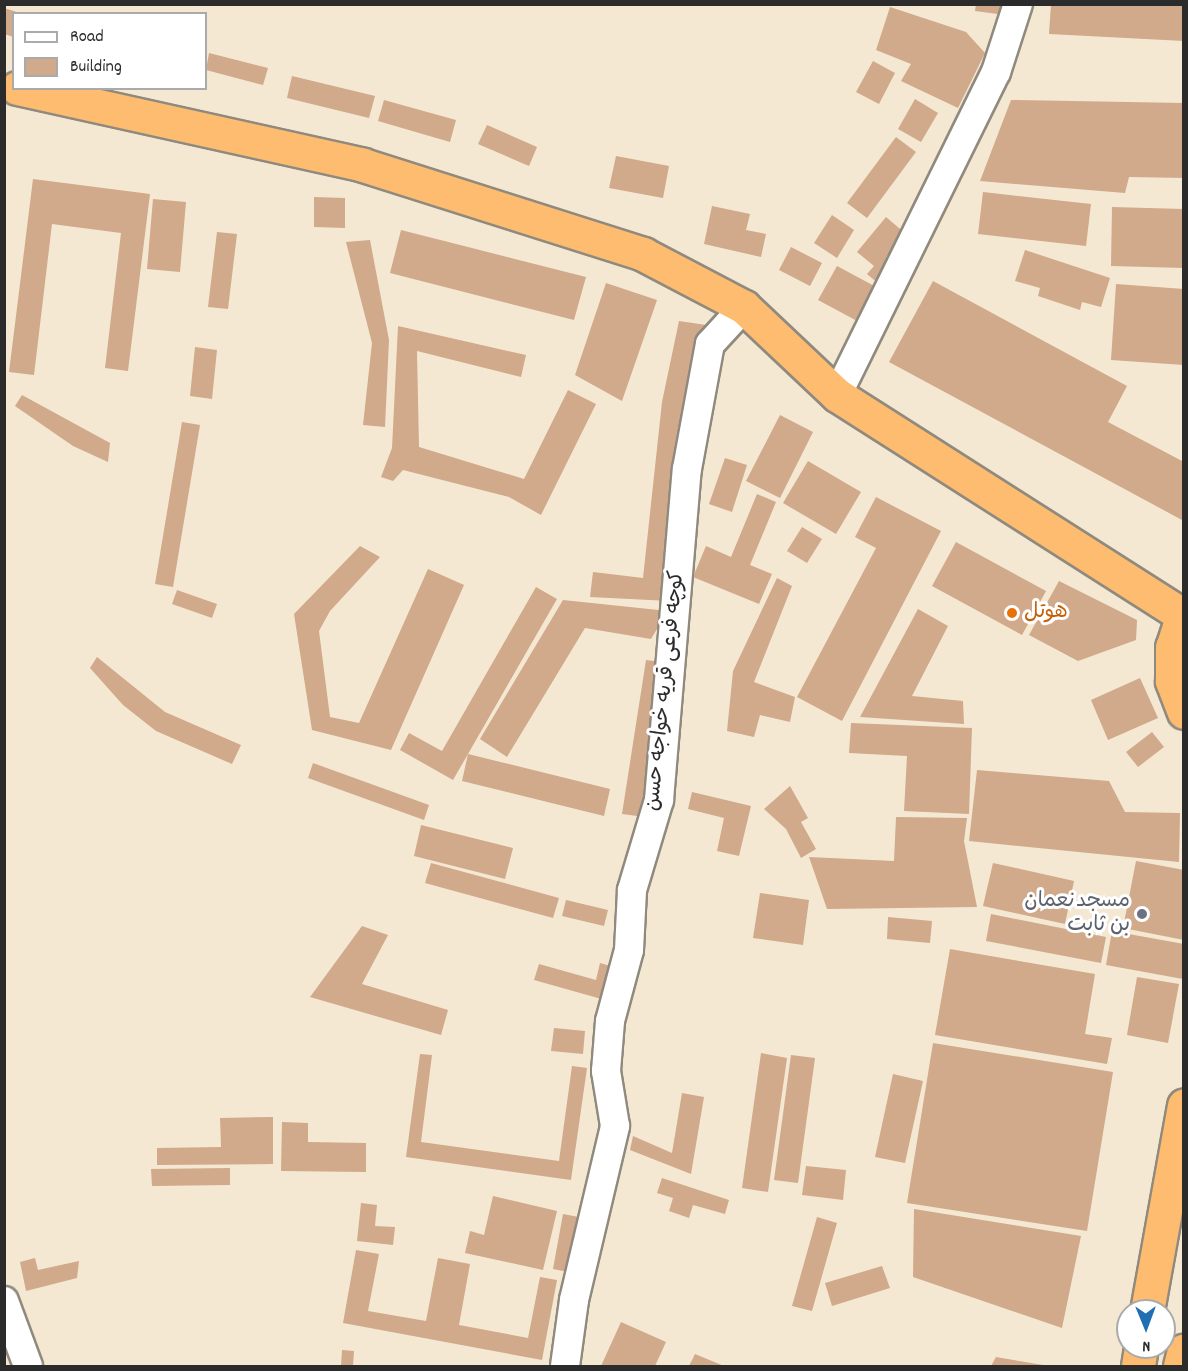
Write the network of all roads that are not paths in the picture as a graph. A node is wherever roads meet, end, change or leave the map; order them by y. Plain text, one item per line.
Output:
1 (1018, 4) edge
2 (24, 90) edge
3 (744, 307) junction
4 (837, 395) junction
5 (1182, 612) edge
6 (1184, 712) edge
7 (1184, 1105) edge
8 (1149, 1299) edge
9 (4, 1301) edge
10 (1184, 1350) edge
11 (28, 1366) edge
12 (565, 1366) edge
13 (1180, 1366) edge

1 - 4 street
2 - 3 highway
3 - 4 highway
3 - 12 street, کوچه فرعی قریه خواجه حسن
4 - 5 highway
5 - 6 highway
7 - 8 highway
9 - 11 street
10 - 13 highway

